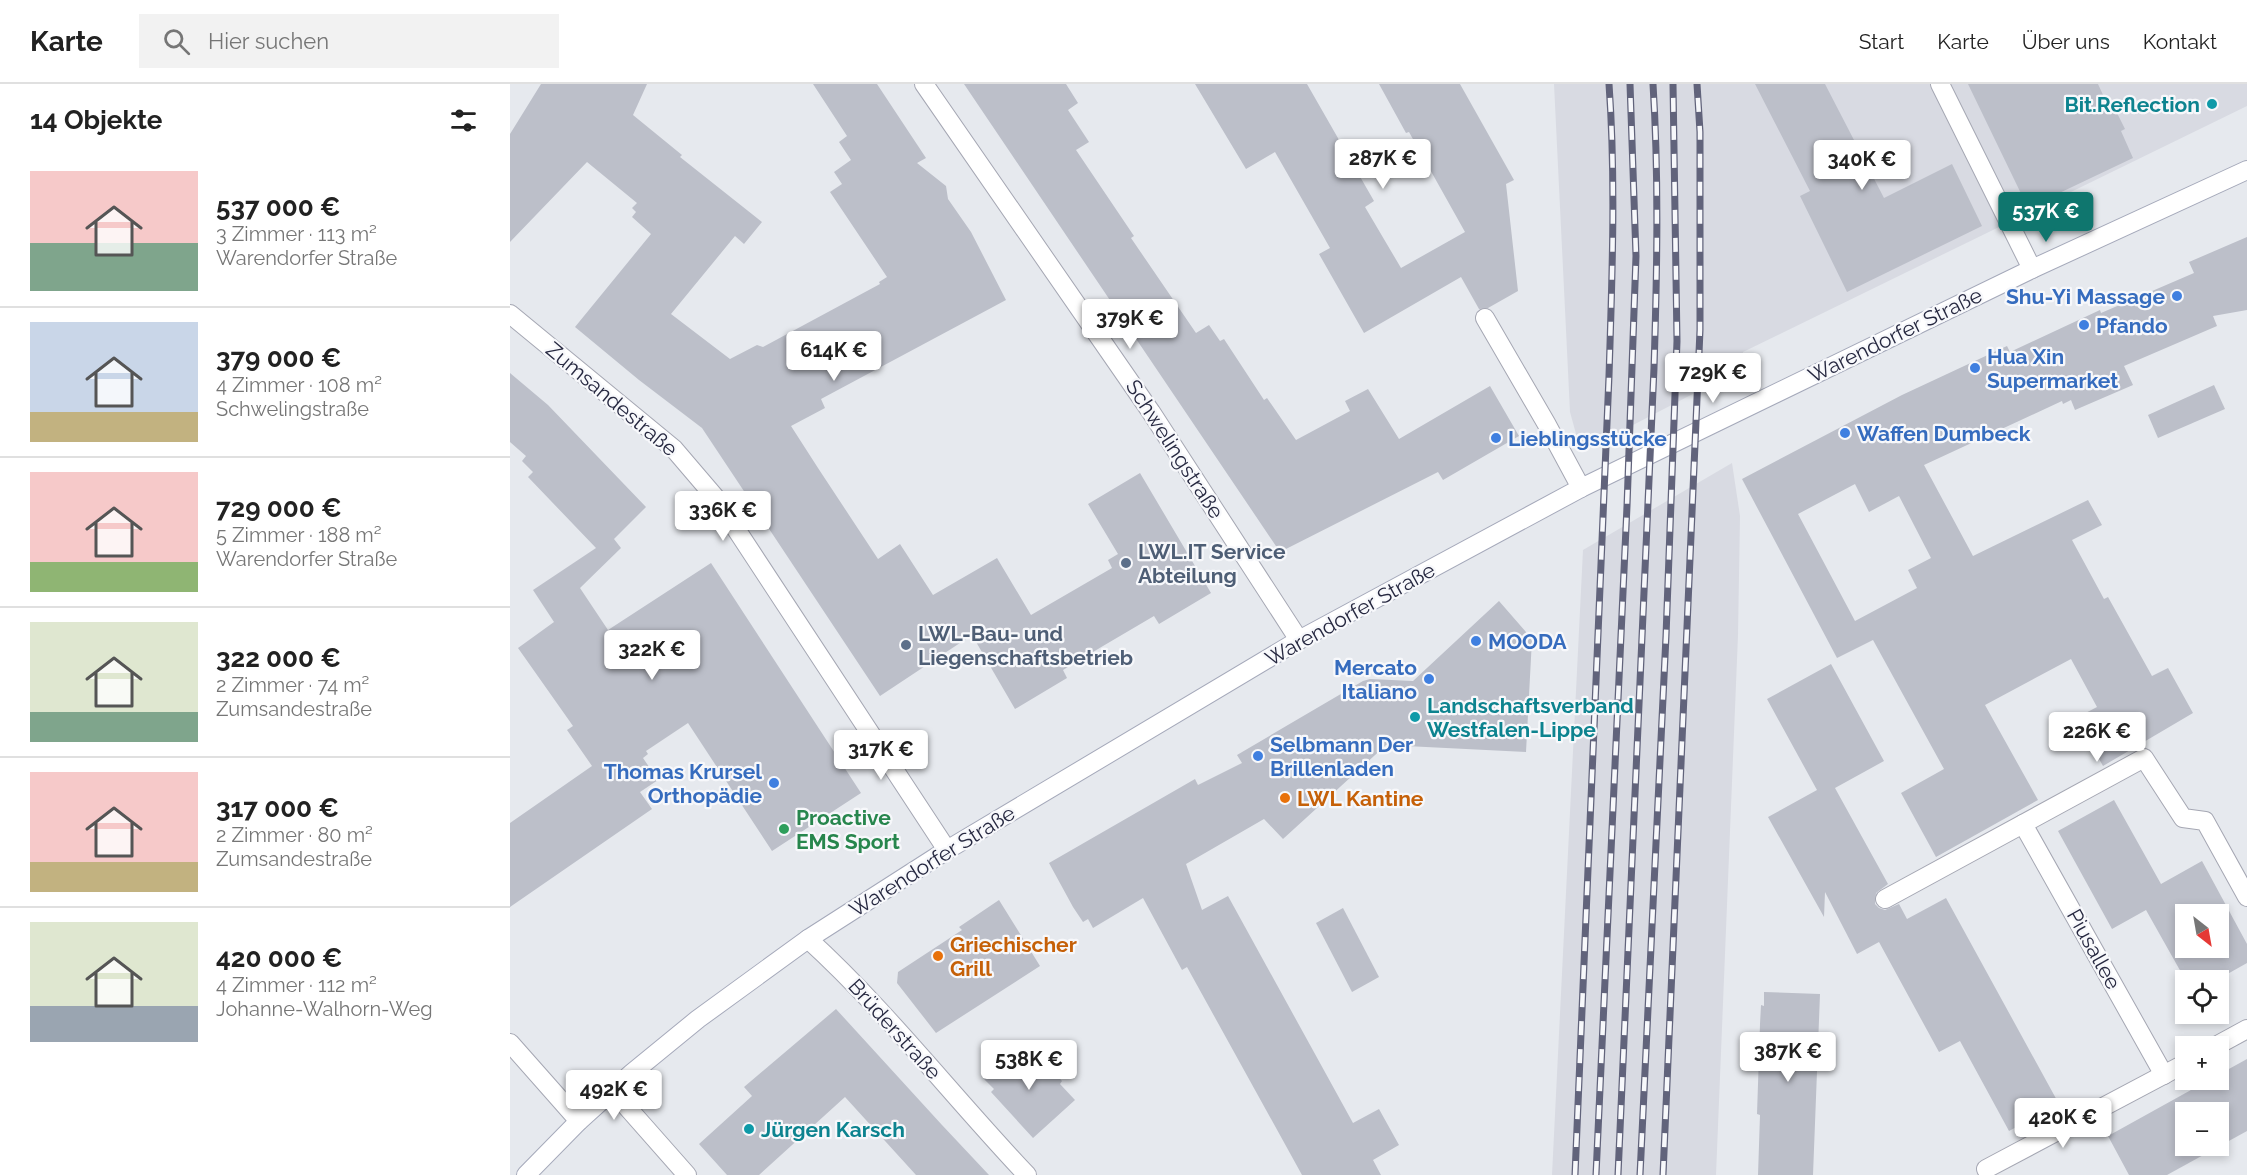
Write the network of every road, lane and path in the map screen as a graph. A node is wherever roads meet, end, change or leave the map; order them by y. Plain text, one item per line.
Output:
1 (924, 84) edge
2 (1940, 84) edge
3 (2247, 170) edge
4 (2032, 269) junction
5 (510, 314) edge
6 (1485, 318) dead end
7 (1581, 488) junction
8 (1299, 640) junction
9 (2023, 824) junction
10 (947, 850) junction
11 (2247, 897) edge
12 (1885, 898) dead end
13 (808, 939) junction
14 (2247, 1029) edge
15 (2229, 1039) edge
16 (510, 1044) edge
17 (2175, 1069) edge
18 (2164, 1075) junction
19 (612, 1090) junction
20 (579, 1121) junction
21 (1986, 1169) dead end
22 (526, 1175) edge
23 (687, 1175) edge
24 (1027, 1175) edge

1 - 8 street, Schwelingstraße
2 - 4 street
3 - 4 street, Warendorfer Straße
4 - 7 street, Warendorfer Straße
5 - 10 street, Zumsandestraße
6 - 7 street
7 - 8 street, Warendorfer Straße
8 - 10 street, Warendorfer Straße
9 - 11 street
9 - 12 street
9 - 18 street, Piusallee
10 - 13 street, Warendorfer Straße
13 - 19 street, Warendorfer Straße
13 - 24 street, Brüderstraße
14 - 15 street
16 - 20 street
17 - 18 street
18 - 21 street
19 - 20 street, Warendorfer Straße
19 - 23 street
20 - 22 street, Warendorfer Straße

